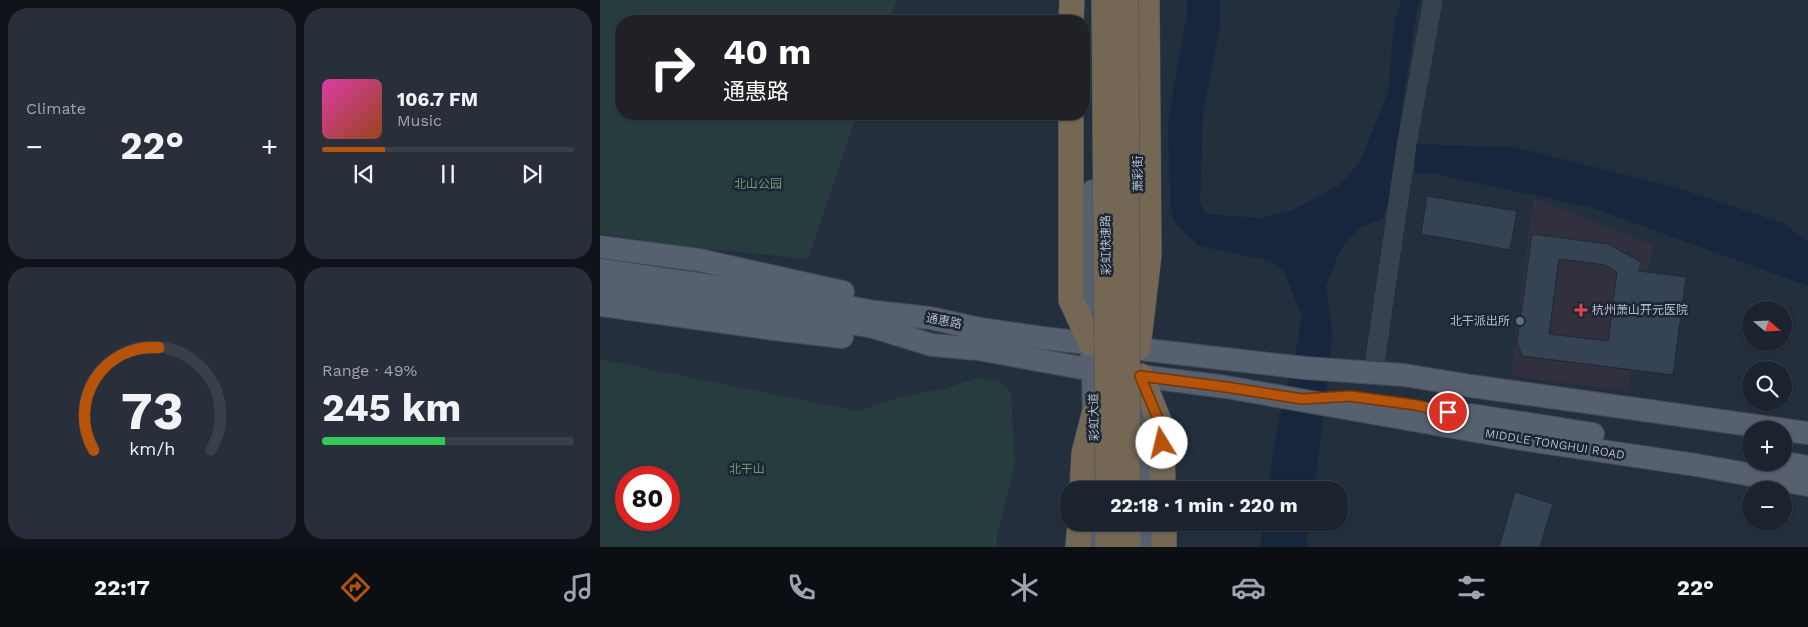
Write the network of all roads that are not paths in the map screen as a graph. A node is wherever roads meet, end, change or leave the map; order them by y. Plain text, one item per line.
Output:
1 (1072, 0) edge
2 (1092, 0) edge
3 (1104, 0) edge
4 (1126, 0) edge
5 (1138, 0) edge
6 (1147, 0) edge
7 (1434, 0) edge
8 (1072, 15) edge
9 (1071, 120) edge
10 (600, 246) edge
11 (600, 270) edge
12 (600, 287) edge
13 (600, 305) edge
14 (930, 318) junction
15 (1091, 344) junction
16 (932, 345) junction
17 (1138, 348) junction
18 (1297, 367) junction
19 (1093, 370) junction
20 (1373, 374) junction
21 (1140, 376) junction
22 (1280, 396) joint
23 (1302, 399) junction
24 (1094, 414) junction
25 (1808, 433) edge
26 (1742, 438) edge
27 (1792, 445) edge
28 (1808, 448) edge
29 (1742, 457) edge
30 (1792, 464) edge
31 (1808, 467) edge
32 (1082, 481) edge
33 (1095, 481) edge
34 (1108, 481) edge
35 (1128, 481) edge
36 (1142, 481) edge
37 (1163, 481) edge
38 (1808, 485) edge
39 (1079, 531) edge
40 (1095, 531) edge
41 (1108, 531) edge
42 (1128, 531) edge
43 (1142, 531) edge
44 (1164, 531) edge
45 (1078, 547) edge
46 (1096, 547) edge
47 (1108, 547) edge
48 (1128, 547) edge
49 (1142, 547) edge
50 (1164, 547) edge

1 - 8 highway
2 - 15 main road
3 - 34 highway, 彩虹快速路, bridge
4 - 35 highway, 彩虹快速路, bridge
5 - 17 main road, 萧彩街
6 - 17 highway
7 - 20 street
9 - 15 highway
10 - 14 main road
11 - 14 main road, 通惠路
12 - 16 main road, 通惠路
13 - 16 main road
14 - 15 main road, 通惠路
15 - 17 main road, 通惠路
15 - 19 main road, 彩虹大道
16 - 19 main road, 通惠路
17 - 18 main road, 通惠路
17 - 21 main road
18 - 20 main road
18 - 26 main road
19 - 21 main road, 通惠路
19 - 24 main road, 彩虹大道
20 - 25 main road
21 - 22 main road, 通惠路
21 - 36 main road
21 - 37 highway
22 - 23 main road, MIDDLE TONGHUI ROAD
23 - 29 main road, MIDDLE TONGHUI ROAD
23 - 38 main road, MIDDLE TONGHUI ROAD
24 - 32 highway
24 - 33 main road, 彩虹大道
27 - 28 main road
30 - 31 main road
39 - 45 highway
40 - 46 main road
41 - 47 highway
42 - 48 highway
43 - 49 main road
44 - 50 highway

